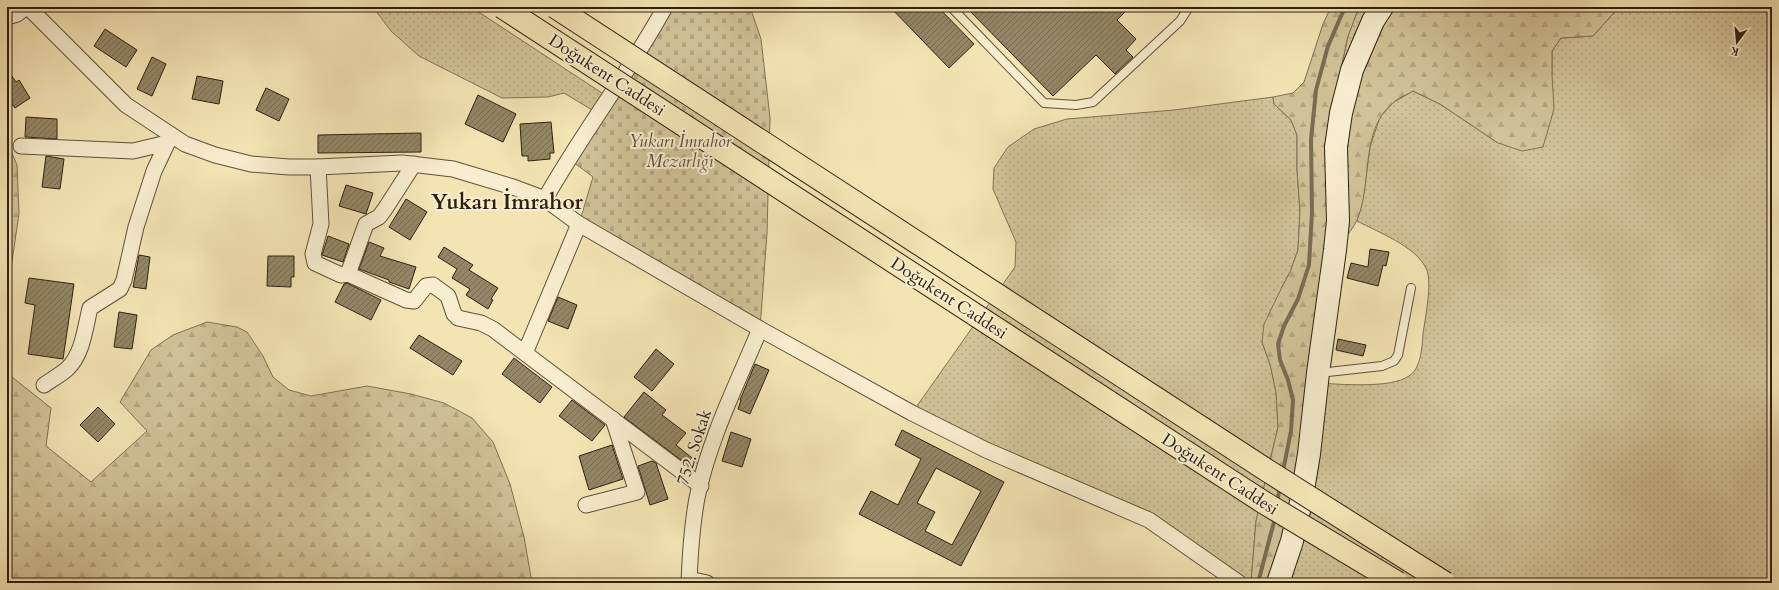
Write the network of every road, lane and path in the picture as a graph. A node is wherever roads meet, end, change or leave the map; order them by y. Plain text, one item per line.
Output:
1 (27, 7) edge
2 (502, 7) edge
3 (555, 7) edge
4 (665, 7) edge
5 (951, 7) edge
6 (1189, 7) edge
7 (1382, 7) edge
8 (7, 17) edge
9 (169, 139) junction
10 (21, 146) dead end
11 (414, 164) junction
12 (318, 167) junction
13 (545, 199) junction
14 (579, 224) junction
15 (348, 274) junction
16 (1411, 288) dead end
17 (760, 329) junction
18 (525, 353) junction
19 (1318, 373) junction
20 (44, 386) dead end
21 (613, 419) junction
22 (701, 486) junction
23 (586, 506) dead end
24 (689, 581) edge
25 (707, 583) edge
26 (1239, 583) edge
27 (1278, 583) edge
28 (1398, 583) edge
29 (1445, 583) edge

1 - 8 street
1 - 9 street
2 - 28 main road, Doğukent Caddesi, bridge
3 - 29 main road, Doğukent Caddesi, bridge
4 - 13 street
5 - 6 lane
7 - 19 street
9 - 10 street
9 - 12 street
9 - 20 street
11 - 12 street
11 - 13 street
11 - 15 street
12 - 15 street
13 - 14 street
14 - 17 street
14 - 18 street
15 - 18 street
16 - 19 lane
17 - 22 street, 752. Sokak
17 - 26 street
18 - 21 street
19 - 27 street
21 - 22 street
21 - 23 street
22 - 24 street, 752. Sokak
24 - 25 street

